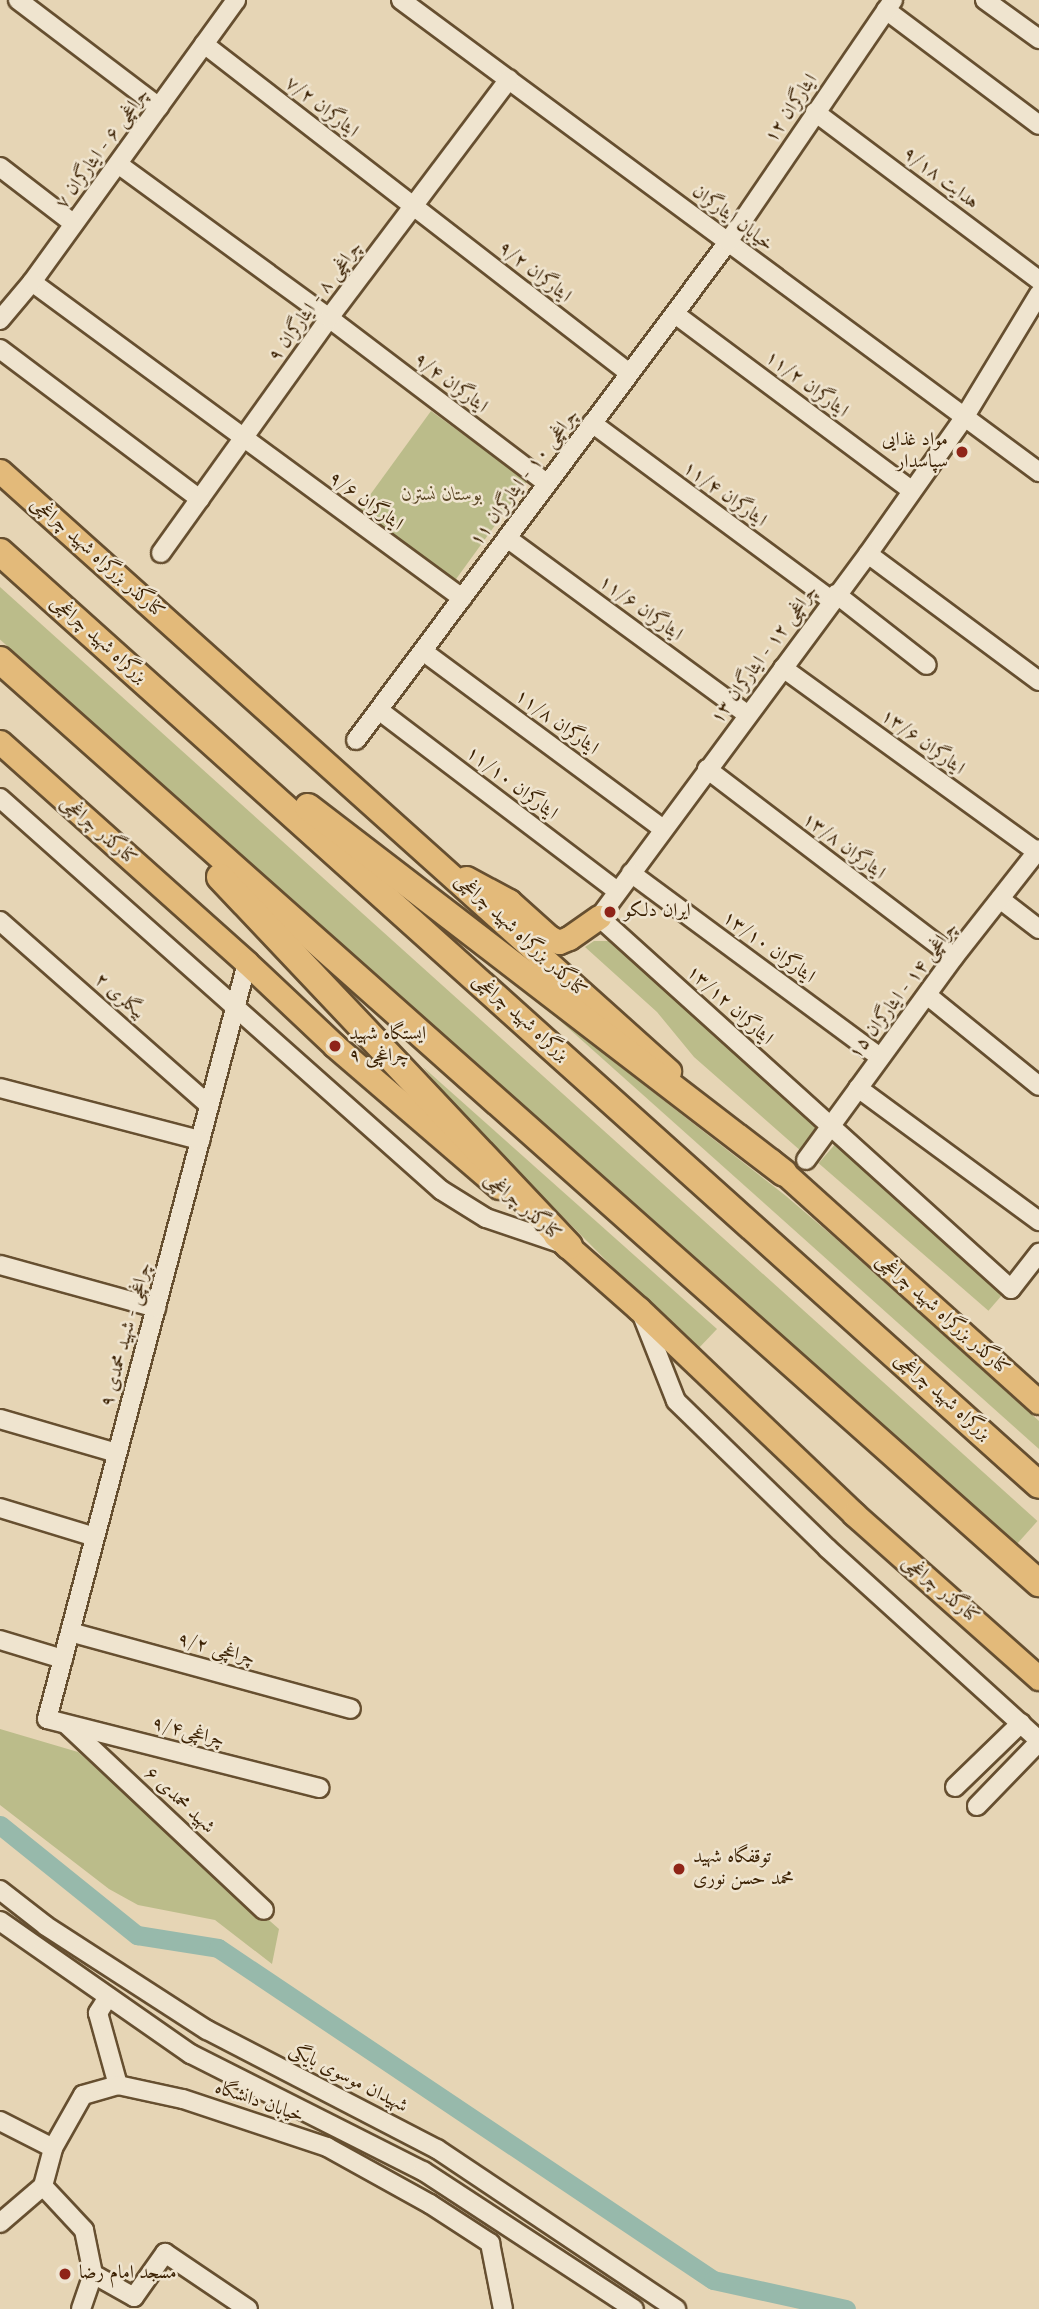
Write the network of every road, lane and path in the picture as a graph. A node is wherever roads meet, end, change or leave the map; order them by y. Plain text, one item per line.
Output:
1 (18, 0) edge
2 (236, 0) edge
3 (401, 0) edge
4 (985, 0) edge
5 (890, 5) edge
6 (1039, 39) edge
7 (204, 44) junction
8 (509, 79) junction
9 (159, 107) junction
10 (815, 113) junction
11 (1039, 125) edge
12 (118, 164) junction
13 (0, 167) edge
14 (413, 205) junction
15 (74, 224) junction
16 (728, 242) junction
17 (1039, 280) edge
18 (32, 282) junction
19 (1039, 294) edge
20 (676, 314) junction
21 (329, 318) junction
22 (0, 320) edge
23 (0, 349) edge
24 (629, 373) junction
25 (964, 418) junction
26 (592, 423) junction
27 (243, 439) junction
28 (0, 471) edge
29 (1039, 472) edge
30 (546, 483) junction
31 (911, 490) junction
32 (200, 499) junction
33 (507, 538) junction
34 (0, 552) edge
35 (161, 553) dead end
36 (868, 554) junction
37 (834, 597) junction
38 (462, 598) junction
39 (424, 652) junction
40 (0, 660) edge
41 (927, 665) dead end
42 (783, 668) junction
43 (141, 679) junction
44 (1039, 681) edge
45 (380, 711) junction
46 (748, 715) junction
47 (356, 740) dead end
48 (0, 743) edge
49 (101, 751) junction
50 (707, 769) junction
51 (0, 798) edge
52 (663, 829) junction
53 (1038, 851) edge
54 (448, 870) junction
55 (631, 873) junction
56 (617, 891) junction
57 (1000, 899) junction
58 (599, 917) junction
59 (0, 921) edge
60 (1039, 929) edge
61 (954, 957) junction
62 (247, 963) junction
63 (927, 995) junction
64 (235, 1007) junction
65 (880, 1057) junction
66 (1039, 1086) edge
67 (0, 1088) edge
68 (858, 1088) junction
69 (209, 1105) junction
70 (831, 1126) junction
71 (200, 1140) junction
72 (795, 1167) junction
73 (1039, 1221) edge
74 (569, 1246) junction
75 (1039, 1253) edge
76 (0, 1265) edge
77 (156, 1308) junction
78 (639, 1308) junction
79 (1039, 1402) edge
80 (0, 1419) edge
81 (117, 1453) junction
82 (1039, 1485) edge
83 (0, 1508) edge
84 (95, 1537) junction
85 (1039, 1583) edge
86 (70, 1632) junction
87 (0, 1640) edge
88 (63, 1659) junction
89 (1039, 1678) edge
90 (351, 1709) dead end
91 (56, 1721) junction
92 (1021, 1723) junction
93 (1039, 1741) edge
94 (955, 1787) dead end
95 (320, 1788) dead end
96 (977, 1806) dead end
97 (0, 1890) edge
98 (264, 1910) dead end
99 (0, 1922) edge
100 (108, 1997) junction
101 (118, 2085) junction
102 (0, 2121) edge
103 (53, 2148) junction
104 (43, 2186) junction
105 (0, 2223) edge
106 (93, 2274) junction
107 (81, 2309) edge
108 (248, 2309) edge
109 (503, 2309) edge
110 (634, 2309) edge
111 (676, 2309) edge

1 - 9 street
2 - 7 street, چراغچی ۶ - ایثارگران ۷
3 - 8 street, خیابان ایثارگران
4 - 6 street
5 - 10 street, ایثارگران ۱۲
5 - 11 street
7 - 9 street, چراغچی ۶ - ایثارگران ۷
7 - 14 street, ایثارگران ۷/۲
8 - 14 street, چراغچی ۸ - ایثارگران ۹
8 - 16 street, خیابان ایثارگران
9 - 12 street, چراغچی ۶ - ایثارگران ۷
10 - 16 street, ایثارگران ۱۲
10 - 17 street, هدایت ۹/۱۸
12 - 15 street, چراغچی ۶ - ایثارگران ۷
12 - 21 street, ایثارگران ۹/۴
13 - 15 street
14 - 21 street, چراغچی ۸ - ایثارگران ۹
14 - 24 street, ایثارگران ۹/۲
15 - 18 street, چراغچی ۶ - ایثارگران ۷
16 - 20 street, چراغچی ۱۰ - ایثارگران ۱۱
16 - 25 street, خیابان ایثارگران
18 - 22 street, چراغچی ۶ - ایثارگران ۷
18 - 27 street, ایثارگران ۹/۶
19 - 25 street, چراغچی ۱۲ - ایثارگران ۱۳
20 - 24 street, چراغچی ۱۰ - ایثارگران ۱۱
20 - 31 street, ایثارگران ۱۱/۲
21 - 27 street, چراغچی ۸ - ایثارگران ۹
21 - 30 street, ایثارگران ۹/۴
23 - 32 street
24 - 26 street, چراغچی ۱۰ - ایثارگران ۱۱
25 - 29 street, خیابان ایثارگران
25 - 31 street, چراغچی ۱۲ - ایثارگران ۱۳
26 - 30 street, چراغچی ۱۰ - ایثارگران ۱۱
26 - 37 street, ایثارگران ۱۱/۴
27 - 32 street, چراغچی ۸ - ایثارگران ۹
27 - 38 street, ایثارگران ۹/۶
28 - 54 main road, کنارگذر بزرگراه شهید چراغچی
30 - 33 street, چراغچی ۱۰ - ایثارگران ۱۱
31 - 36 street, چراغچی ۱۲ - ایثارگران ۱۳
32 - 35 street, چراغچی ۸ - ایثارگران ۹
33 - 38 street, چراغچی ۱۰ - ایثارگران ۱۱
33 - 46 street, ایثارگران ۱۱/۶
34 - 43 highway, بزرگراه شهید چراغچی
36 - 37 street, چراغچی ۱۲ - ایثارگران ۱۳
36 - 44 street
37 - 41 street, ایثارگران ۱۱/۴
37 - 42 street, چراغچی ۱۲ - ایثارگران ۱۳
38 - 39 street, چراغچی ۱۰ - ایثارگران ۱۱
39 - 45 street, چراغچی ۱۰ - ایثارگران ۱۱
39 - 52 street, ایثارگران ۱۱/۸
40 - 49 highway
42 - 46 street, چراغچی ۱۲ - ایثارگران ۱۳
42 - 53 street, ایثارگران ۱۳/۶
43 - 72 highway
43 - 82 highway, بزرگراه شهید چراغچی
45 - 47 street, چراغچی ۱۰ - ایثارگران ۱۱
45 - 56 street, ایثارگران ۱۱/۱۰
46 - 50 street, چراغچی ۱۲ - ایثارگران ۱۳
48 - 62 main road, کنارگذر چراغچی
49 - 74 highway
49 - 85 highway
50 - 52 street, چراغچی ۱۲ - ایثارگران ۱۳
50 - 61 street, ایثارگران ۱۳/۸
51 - 64 street
52 - 55 street, چراغچی ۱۲ - ایثارگران ۱۳
53 - 57 street, چراغچی ۱۴ - ایثارگران ۱۵
54 - 58 main road
54 - 72 main road, کنارگذر بزرگراه شهید چراغچی
55 - 56 street, چراغچی ۱۲ - ایثارگران ۱۳
55 - 65 street, ایثارگران ۱۳/۱۰
56 - 58 street, چراغچی ۱۲ - ایثارگران ۱۳
57 - 60 street
57 - 61 street, چراغچی ۱۴ - ایثارگران ۱۵
58 - 70 street, ایثارگران ۱۳/۱۲
59 - 69 street, بیگلری ۲
61 - 63 street, چراغچی ۱۴ - ایثارگران ۱۵
62 - 64 street, ۹ چراغچی - شهید محمدی
62 - 74 main road, کنارگذر چراغچی
63 - 65 street, چراغچی ۱۴ - ایثارگران ۱۵
63 - 66 street
64 - 69 street, ۹ چراغچی - شهید محمدی
64 - 74 street
65 - 68 street, چراغچی ۱۴ - ایثارگران ۱۵
67 - 71 street
68 - 70 street, چراغچی ۱۴ - ایثارگران ۱۵
68 - 73 street
69 - 71 street, ۹ چراغچی - شهید محمدی
70 - 72 street, چراغچی ۱۴ - ایثارگران ۱۵
70 - 75 street, ایثارگران ۱۳/۱۲
71 - 77 street, ۹ چراغچی - شهید محمدی
72 - 79 main road, کنارگذر بزرگراه شهید چراغچی
74 - 78 main road, کنارگذر چراغچی
76 - 77 street
77 - 81 street, ۹ چراغچی - شهید محمدی
78 - 89 main road, کنارگذر چراغچی
78 - 92 street
80 - 81 street
81 - 84 street, ۹ چراغچی - شهید محمدی
83 - 84 street
84 - 86 street, ۹ چراغچی - شهید محمدی
86 - 88 street, ۹ چراغچی - شهید محمدی
86 - 90 street, ۹/۲ چراغچی
87 - 88 street
88 - 91 street, ۹ چراغچی - شهید محمدی
91 - 95 street, ۹/۴چراغچی
91 - 98 street, شهید محمدی ۶
92 - 93 street
92 - 94 street
93 - 96 street
97 - 111 street, شهیدان موسوی بایگی
99 - 100 street
100 - 101 street
100 - 110 street
101 - 103 street, خیابان دانشگاه
101 - 109 street, خیابان دانشگاه
102 - 103 street
103 - 104 street, خیابان دانشگاه
104 - 105 street
104 - 106 street
106 - 107 street
106 - 108 street

